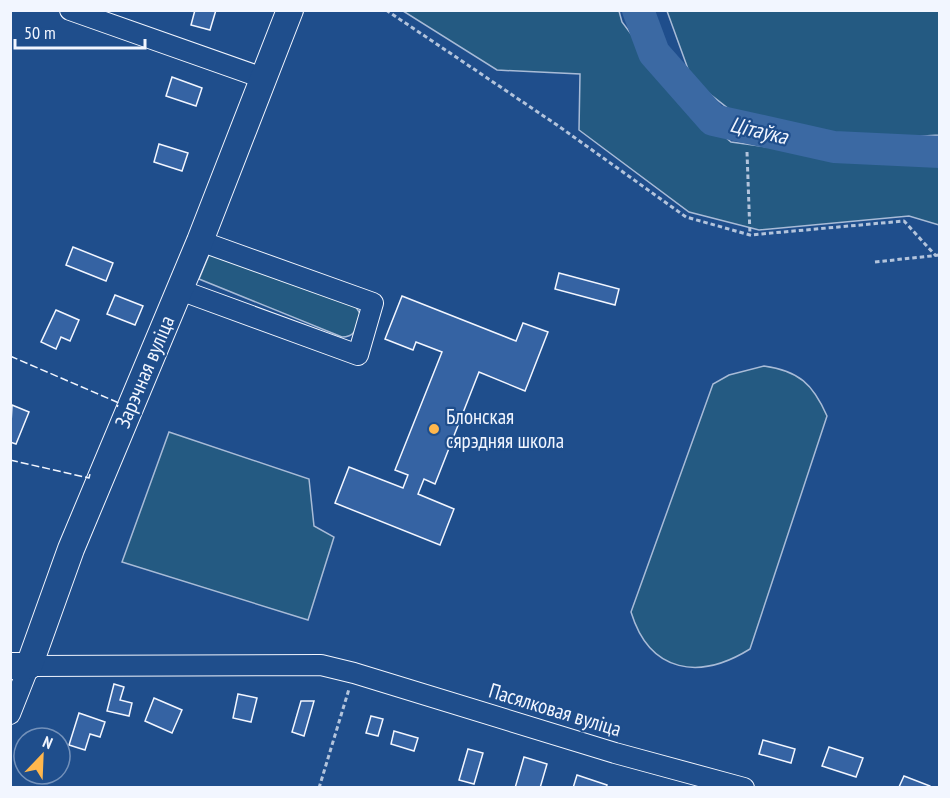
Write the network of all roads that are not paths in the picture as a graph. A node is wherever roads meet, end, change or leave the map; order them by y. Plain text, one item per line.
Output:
1 (70, 10) edge
2 (290, 10) edge
3 (263, 78) junction
4 (200, 242) junction
5 (180, 290) junction
6 (20, 666) edge
7 (10, 714) edge
8 (744, 788) edge

1 - 3 street
2 - 3 main road, Зарэчная вуліца
3 - 4 main road, Зарэчная вуліца
4 - 5 main road, Зарэчная вуліца
4 - 5 street
5 - 6 main road, Зарэчная вуліца
6 - 7 street
6 - 8 street, Пасялковая вуліца

